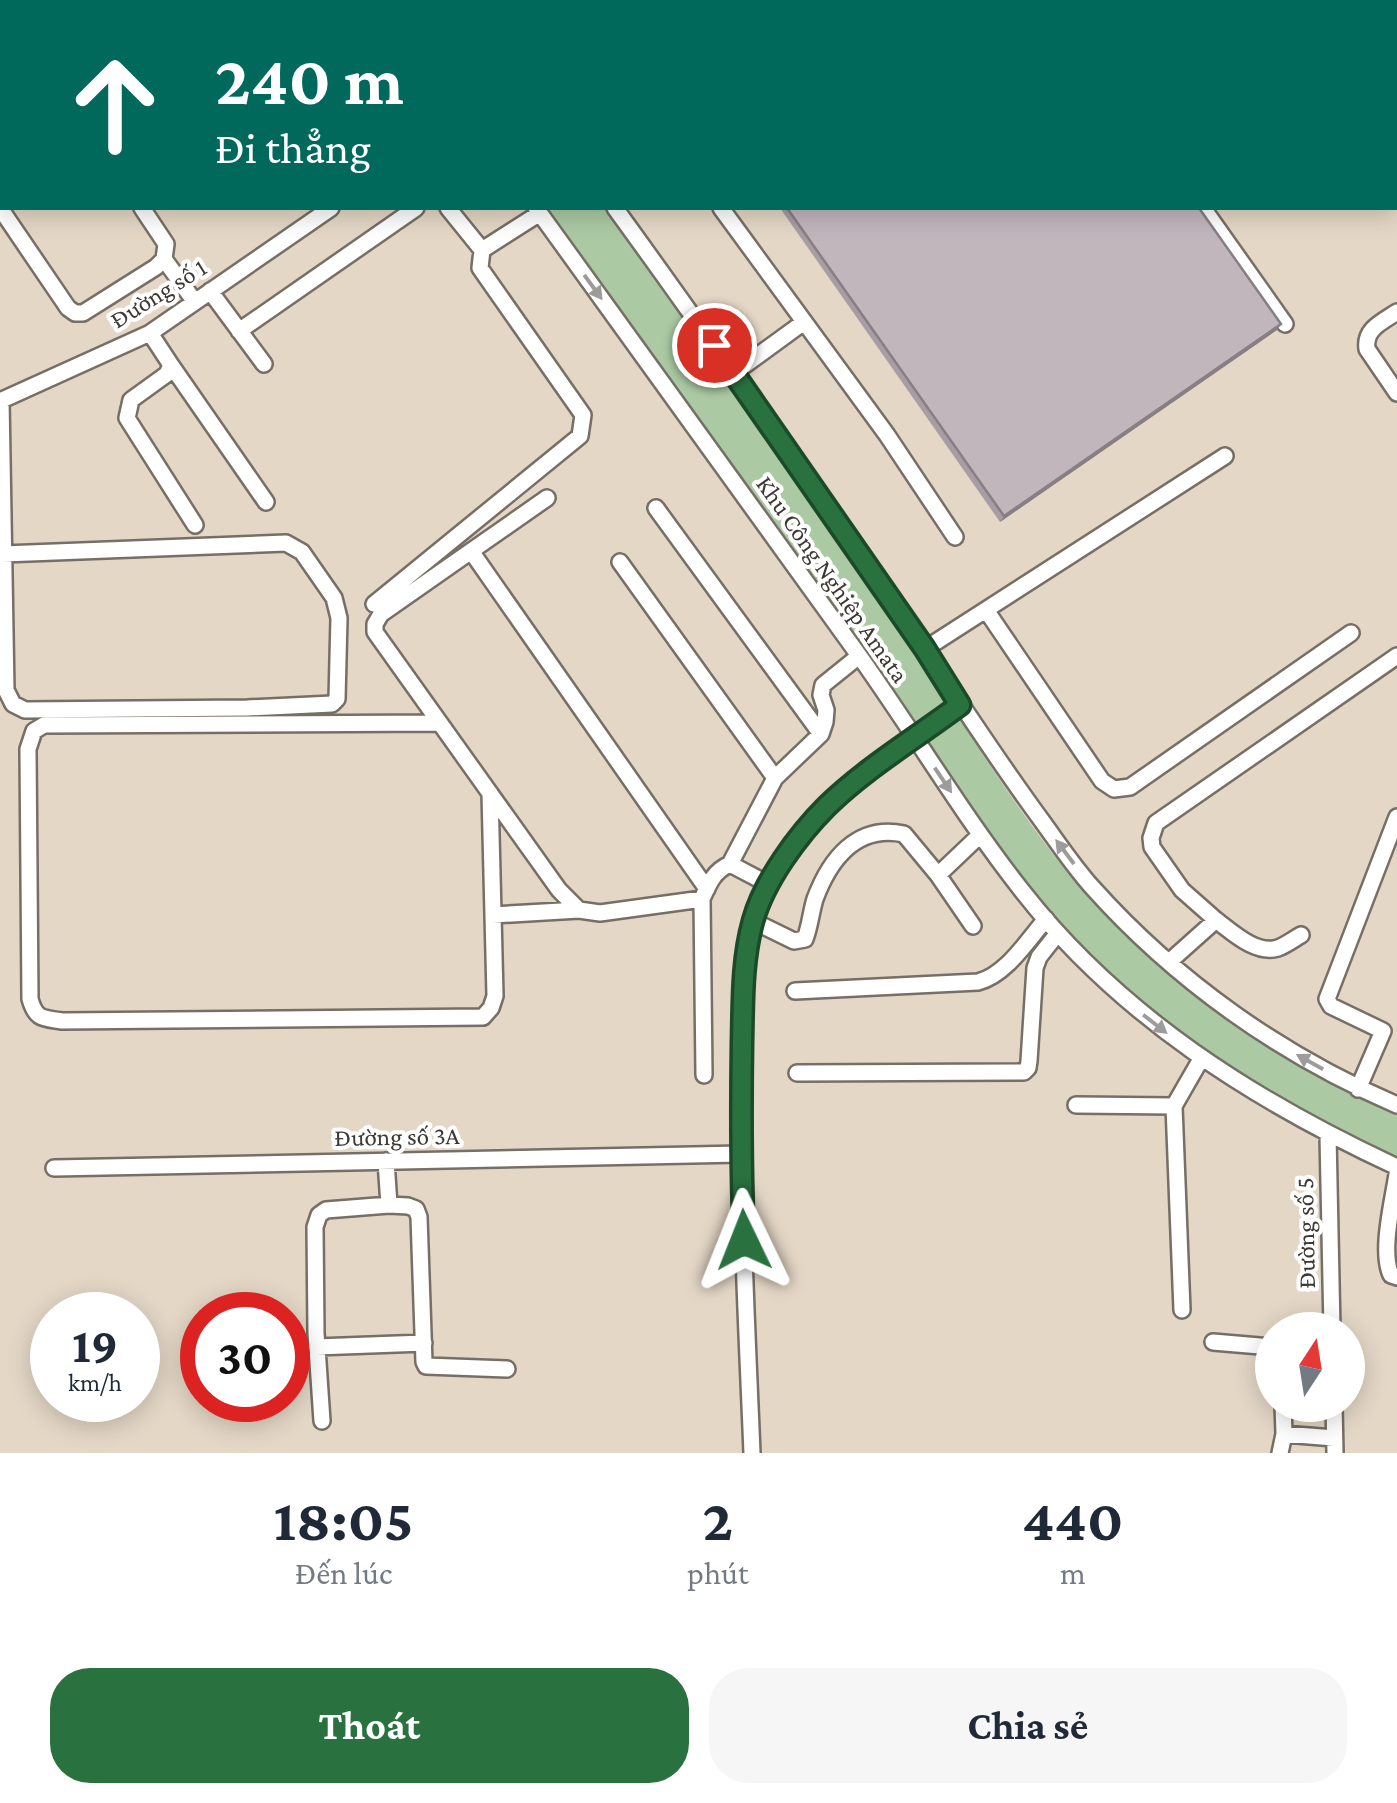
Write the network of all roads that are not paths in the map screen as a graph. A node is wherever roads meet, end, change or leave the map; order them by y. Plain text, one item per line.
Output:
1 (1, 210) edge
2 (143, 210) edge
3 (328, 210) edge
4 (413, 210) edge
5 (450, 210) edge
6 (538, 210) edge
7 (616, 210) edge
8 (721, 210) edge
9 (1204, 210) edge
10 (482, 250) junction
11 (164, 258) junction
12 (210, 292) junction
13 (195, 302) junction
14 (1397, 312) edge
15 (804, 322) junction
16 (1285, 324) edge
17 (239, 331) junction
18 (150, 333) junction
19 (264, 364) dead end
20 (171, 366) junction
21 (734, 373) junction
22 (1397, 393) edge
23 (0, 400) edge
24 (1225, 456) dead end
25 (547, 498) dead end
26 (266, 502) dead end
27 (656, 508) dead end
28 (195, 526) dead end
29 (956, 537) dead end
30 (471, 551) junction
31 (4, 554) junction
32 (620, 562) dead end
33 (374, 604) dead end
34 (986, 610) junction
35 (1351, 632) dead end
36 (925, 649) junction
37 (859, 656) junction
38 (1397, 656) edge
39 (960, 705) junction
40 (440, 723) junction
41 (821, 734) junction
42 (915, 738) junction
43 (774, 778) junction
44 (490, 793) junction
45 (1397, 817) edge
46 (980, 835) junction
47 (730, 864) junction
48 (938, 875) junction
49 (770, 885) junction
50 (704, 894) junction
51 (580, 910) junction
52 (493, 915) junction
53 (1046, 920) junction
54 (1216, 920) junction
55 (753, 921) junction
56 (973, 926) dead end
57 (1058, 933) junction
58 (1301, 935) dead end
59 (1170, 962) junction
60 (795, 991) dead end
61 (1390, 1034) edge
62 (1200, 1059) junction
63 (798, 1073) dead end
64 (704, 1075) dead end
65 (1358, 1089) junction
66 (1076, 1104) dead end
67 (1397, 1105) edge
68 (1174, 1106) junction
69 (1328, 1136) junction
70 (741, 1154) junction
71 (386, 1162) junction
72 (54, 1168) dead end
73 (1397, 1171) edge
74 (388, 1205) junction
75 (1397, 1277) edge
76 (1182, 1310) dead end
77 (1332, 1312) edge
78 (1213, 1342) dead end
79 (424, 1344) junction
80 (1255, 1345) edge
81 (316, 1347) junction
82 (507, 1369) dead end
83 (322, 1421) dead end
84 (1284, 1422) edge
85 (1284, 1434) junction
86 (1334, 1446) edge
87 (752, 1453) edge
88 (1280, 1453) edge

1 - 11 street
2 - 11 street
3 - 12 street, Đường số 1
4 - 17 street
5 - 10 street
6 - 10 street
6 -> 37 street, Khu Công Nghiệp Amata
7 - 21 street, Khu Công Nghiệp Amata
8 - 15 street
9 - 16 street
10 - 33 street
11 - 13 street
12 - 13 street, Đường số 1
12 - 17 street
13 - 18 street, Đường số 1
14 - 22 street
15 - 21 street
15 - 29 street
17 - 19 street
18 - 20 street
18 - 23 street, Đường số 1
20 - 26 street
20 - 28 street
21 - 36 street, Khu Công Nghiệp Amata
23 - 31 street
24 - 34 street
25 - 30 street
27 - 41 street
30 - 40 street
30 - 50 street
31 - 31 street
32 - 43 street
34 - 35 street
34 - 36 street
36 - 39 street, Khu Công Nghiệp Amata
37 - 41 street
37 - 42 street, Khu Công Nghiệp Amata
38 - 54 street
39 - 42 street
59 -> 39 street, Khu Công Nghiệp Amata
40 - 44 street
40 - 52 street
41 - 43 street
42 -> 46 street, Khu Công Nghiệp Amata
42 - 49 street
43 - 47 street
44 - 51 street
44 - 52 street
45 - 61 street
46 - 48 street
46 - 53 street, Khu Công Nghiệp Amata
47 - 49 street
47 - 50 street
48 - 55 street
48 - 56 street
49 - 55 street
50 - 51 street
50 - 64 street
51 - 52 street
53 - 57 street, Khu Công Nghiệp Amata
53 - 60 street
54 - 58 street
54 - 59 street
55 - 70 street
57 -> 62 street, Khu Công Nghiệp Amata
57 - 63 street
65 -> 59 street, Khu Công Nghiệp Amata
61 - 65 street
62 - 68 street
62 - 69 street, Khu Công Nghiệp Amata
65 - 67 street, Khu Công Nghiệp Amata
66 - 68 street
68 - 76 street
69 - 73 street, Khu Công Nghiệp Amata
69 - 77 street, Đường số 5
70 - 71 street, Đường số 3A
70 - 87 street
71 - 72 street, Đường số 3A
71 - 74 street
73 - 75 street
74 - 79 street
74 - 81 street
78 - 80 street
79 - 81 street
79 - 82 street
81 - 83 street
84 - 85 street
85 - 86 street
85 - 88 street

